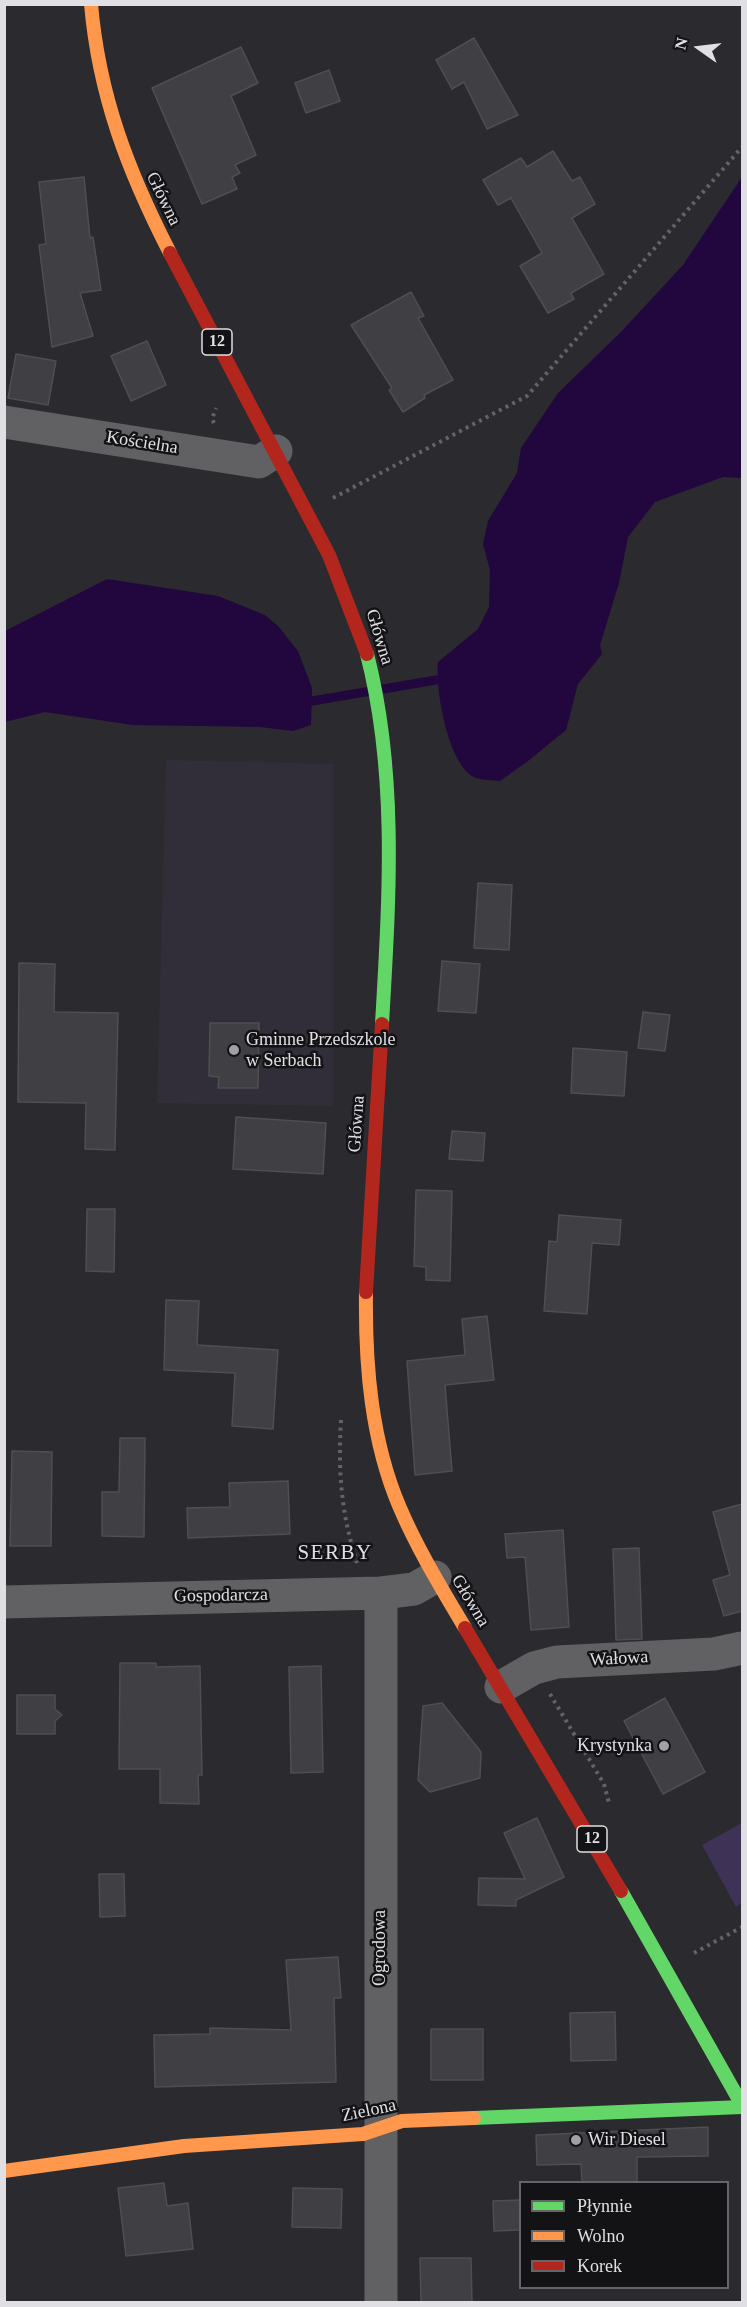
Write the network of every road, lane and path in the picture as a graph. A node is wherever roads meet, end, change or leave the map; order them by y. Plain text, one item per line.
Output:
1 (91, 4) edge
2 (742, 147) edge
3 (4, 422) edge
4 (276, 451) junction
5 (333, 498) dead end
6 (435, 1577) junction
7 (381, 1593) junction
8 (4, 1602) edge
9 (742, 1648) edge
10 (501, 1687) junction
11 (742, 1927) edge
12 (693, 1953) dead end
13 (742, 2106) edge
14 (382, 2128) junction
15 (4, 2171) edge
16 (381, 2302) edge

1 - 4 main road, Główna / 12
2 - 5 path
3 - 4 street, Kościelna
4 - 6 main road, Główna / 12
6 - 7 street, Gospodarcza
6 - 10 main road, Główna / 12
7 - 8 street, Gospodarcza
7 - 14 street, Ogrodowa
9 - 10 street, Wałowa
10 - 13 main road, Główna / 12
11 - 12 path
13 - 14 main road, Zielona
14 - 15 main road, Zielona
14 - 16 street, Ogrodowa

